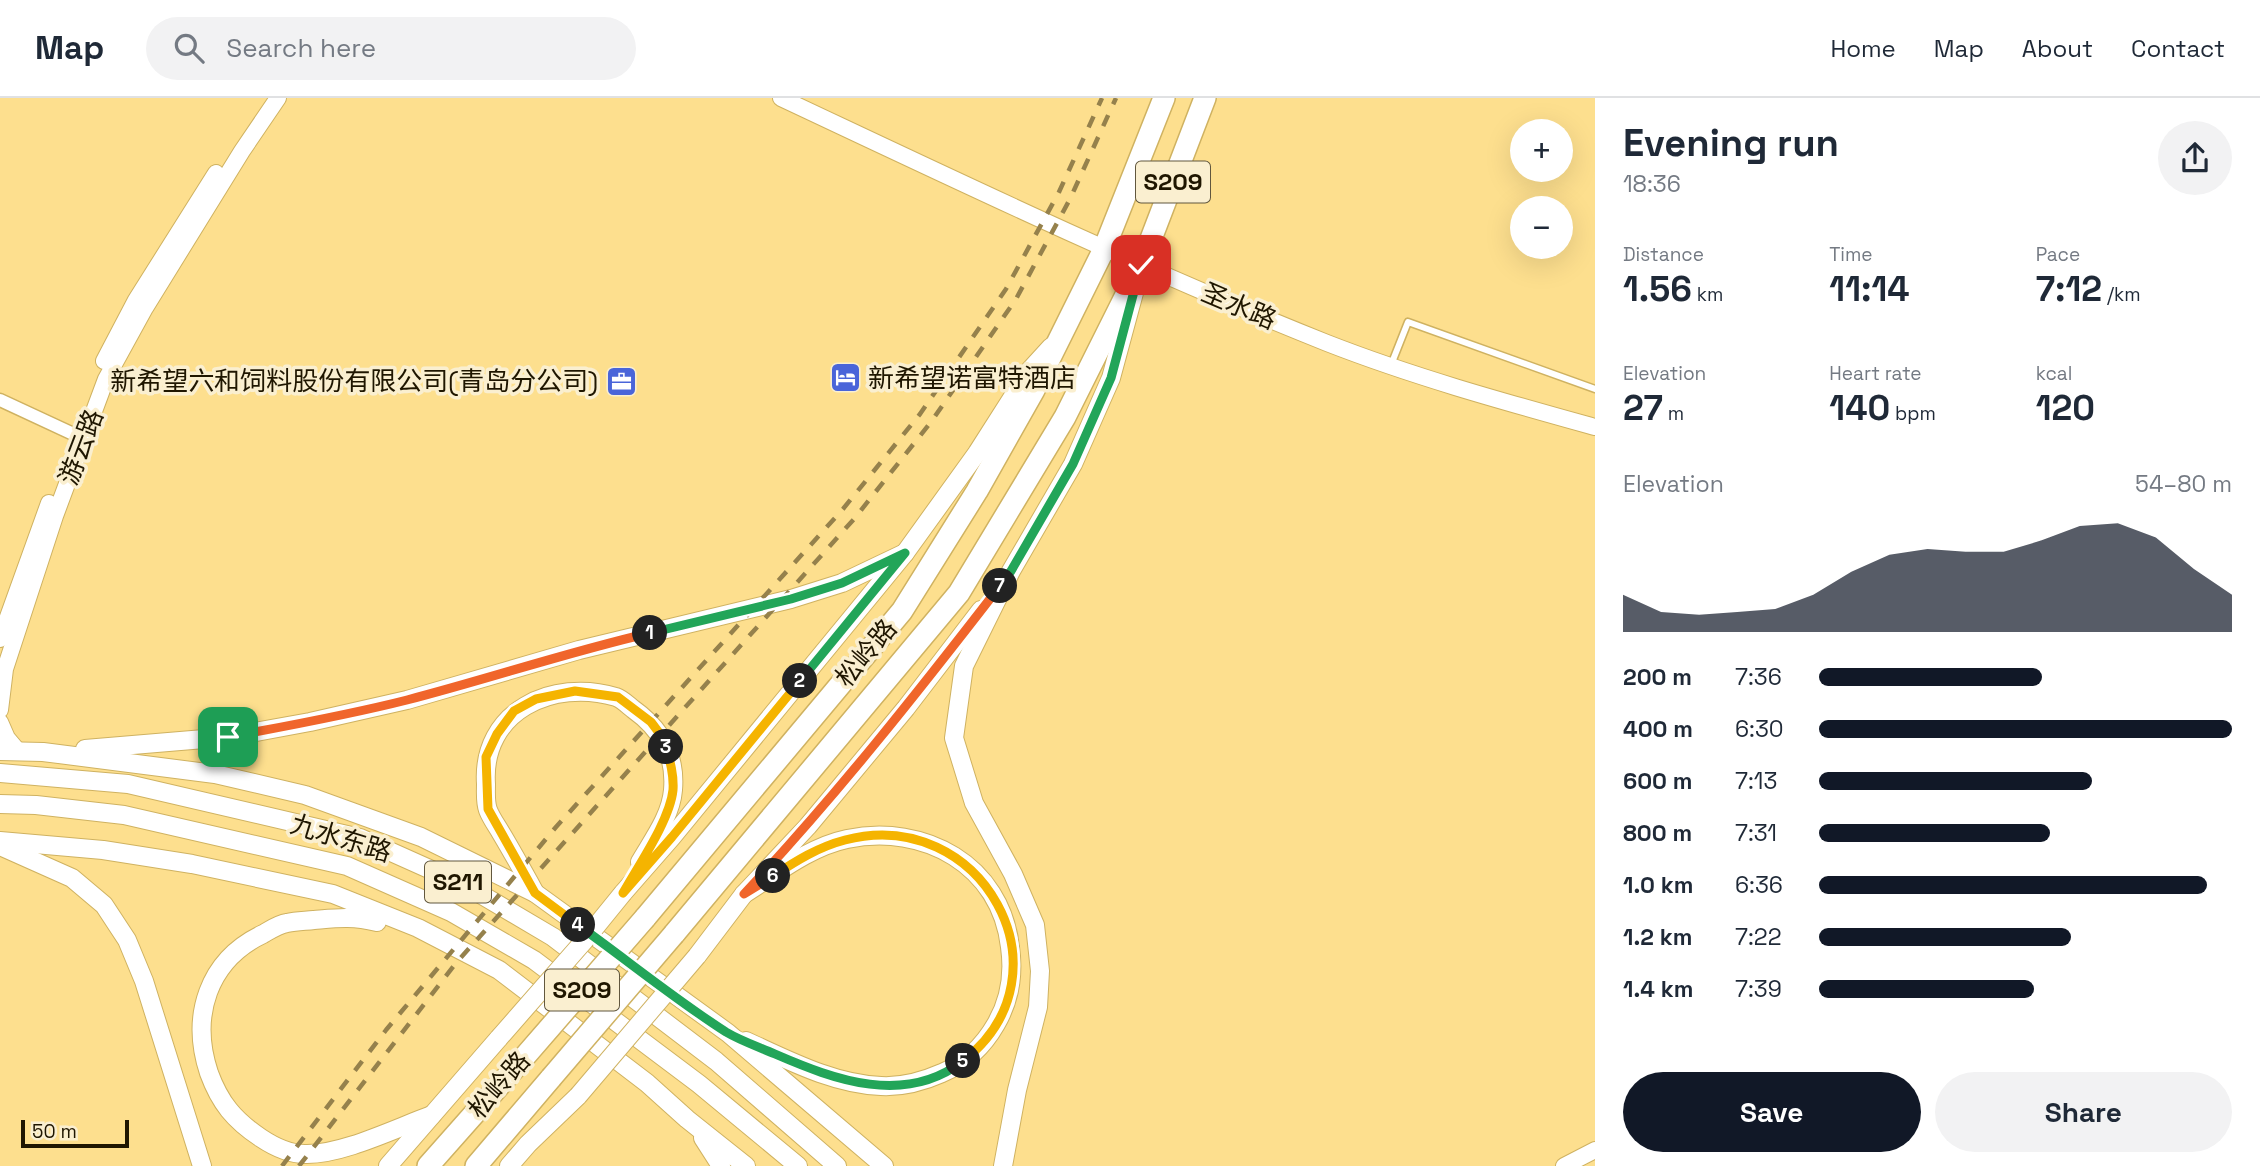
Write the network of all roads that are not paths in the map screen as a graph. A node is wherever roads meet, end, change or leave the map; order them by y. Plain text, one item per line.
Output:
1 (265, 98) edge
2 (278, 98) edge
3 (781, 98) edge
4 (1164, 98) edge
5 (1205, 98) edge
6 (1104, 249) junction
7 (1141, 265) junction
8 (1059, 340) junction
9 (1391, 365) junction
10 (1595, 389) edge
11 (0, 400) edge
12 (1595, 427) edge
13 (79, 436) junction
14 (905, 553) junction
15 (1011, 571) junction
16 (0, 639) edge
17 (0, 710) edge
18 (0, 722) edge
19 (9, 751) edge
20 (43, 752) junction
21 (0, 773) edge
22 (0, 804) edge
23 (0, 844) edge
24 (535, 893) junction
25 (623, 893) junction
26 (744, 894) junction
27 (440, 938) junction
28 (728, 1033) junction
29 (432, 1115) junction
30 (557, 1117) junction
31 (687, 1119) junction
32 (1595, 1150) edge
33 (202, 1166) edge
34 (388, 1166) edge
35 (428, 1166) edge
36 (476, 1166) edge
37 (509, 1166) edge
38 (526, 1166) edge
39 (720, 1166) edge
40 (746, 1166) edge
41 (798, 1166) edge
42 (837, 1166) edge
43 (884, 1166) edge
44 (1003, 1166) edge
45 (1564, 1166) edge

1 - 13 main road, 游云路
2 - 13 main road, 游云路
3 - 6 main road, 圣水路
4 - 6 highway, 松岭路 / S209
5 - 7 highway, 松岭路 / S209
6 - 7 main road, 圣水路
6 - 8 highway, 松岭路 / S209
7 - 9 main road, 圣水路
7 - 15 main road
7 - 36 highway, 松岭路 / S209, bridge
8 - 14 main road
8 - 35 highway, 松岭路 / S209, bridge
9 - 10 lane
9 - 12 main road, 圣水路
11 - 13 street
13 - 16 main road, 游云路
13 - 17 main road, 游云路
14 - 20 main road
14 - 25 main road
15 - 26 main road
15 - 44 main road
18 - 19 main road
19 - 20 main road
20 - 24 main road
21 - 42 main road, 九水东路 / S211
22 - 41 main road, 九水东路 / S211
23 - 27 main road
23 - 33 main road
24 - 25 main road
24 - 28 main road
25 - 29 main road, bridge
26 - 28 main road
26 - 30 main road, bridge
27 - 29 main road
27 - 31 main road
28 - 43 main road
29 - 34 main road
30 - 37 main road
30 - 38 main road
31 - 39 main road
31 - 40 main road
32 - 45 main road

